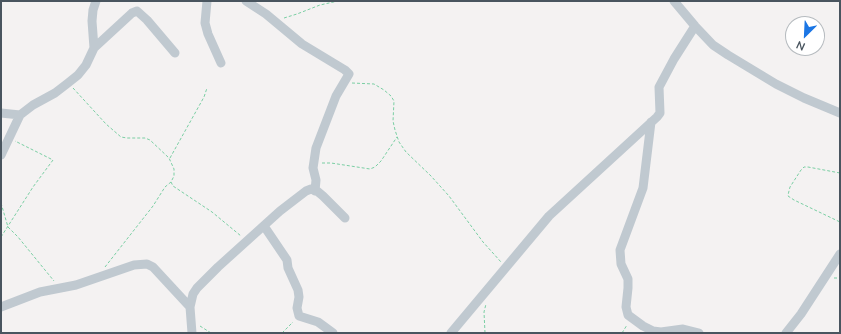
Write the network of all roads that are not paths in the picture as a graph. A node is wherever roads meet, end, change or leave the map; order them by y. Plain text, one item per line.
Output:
1 (96, 1) edge
2 (207, 1) edge
3 (246, 1) edge
4 (674, 1) edge
5 (695, 26) junction
6 (94, 48) junction
7 (175, 53) dead end
8 (221, 63) dead end
9 (1, 113) edge
10 (840, 113) edge
11 (20, 116) junction
12 (652, 122) junction
13 (1, 154) edge
14 (315, 190) junction
15 (345, 218) dead end
16 (264, 226) junction
17 (840, 254) edge
18 (1, 306) edge
19 (190, 307) junction
20 (192, 333) edge
21 (333, 333) edge
22 (451, 333) edge
23 (699, 333) edge
24 (786, 333) edge

1 - 6 street
2 - 8 street
3 - 14 street
4 - 5 street
5 - 10 street
5 - 12 street
6 - 7 street
6 - 11 street
9 - 11 street
11 - 13 street
12 - 22 street
12 - 23 street
14 - 15 street
14 - 16 street
16 - 19 street
16 - 21 street
17 - 24 street
18 - 19 street
19 - 20 street

